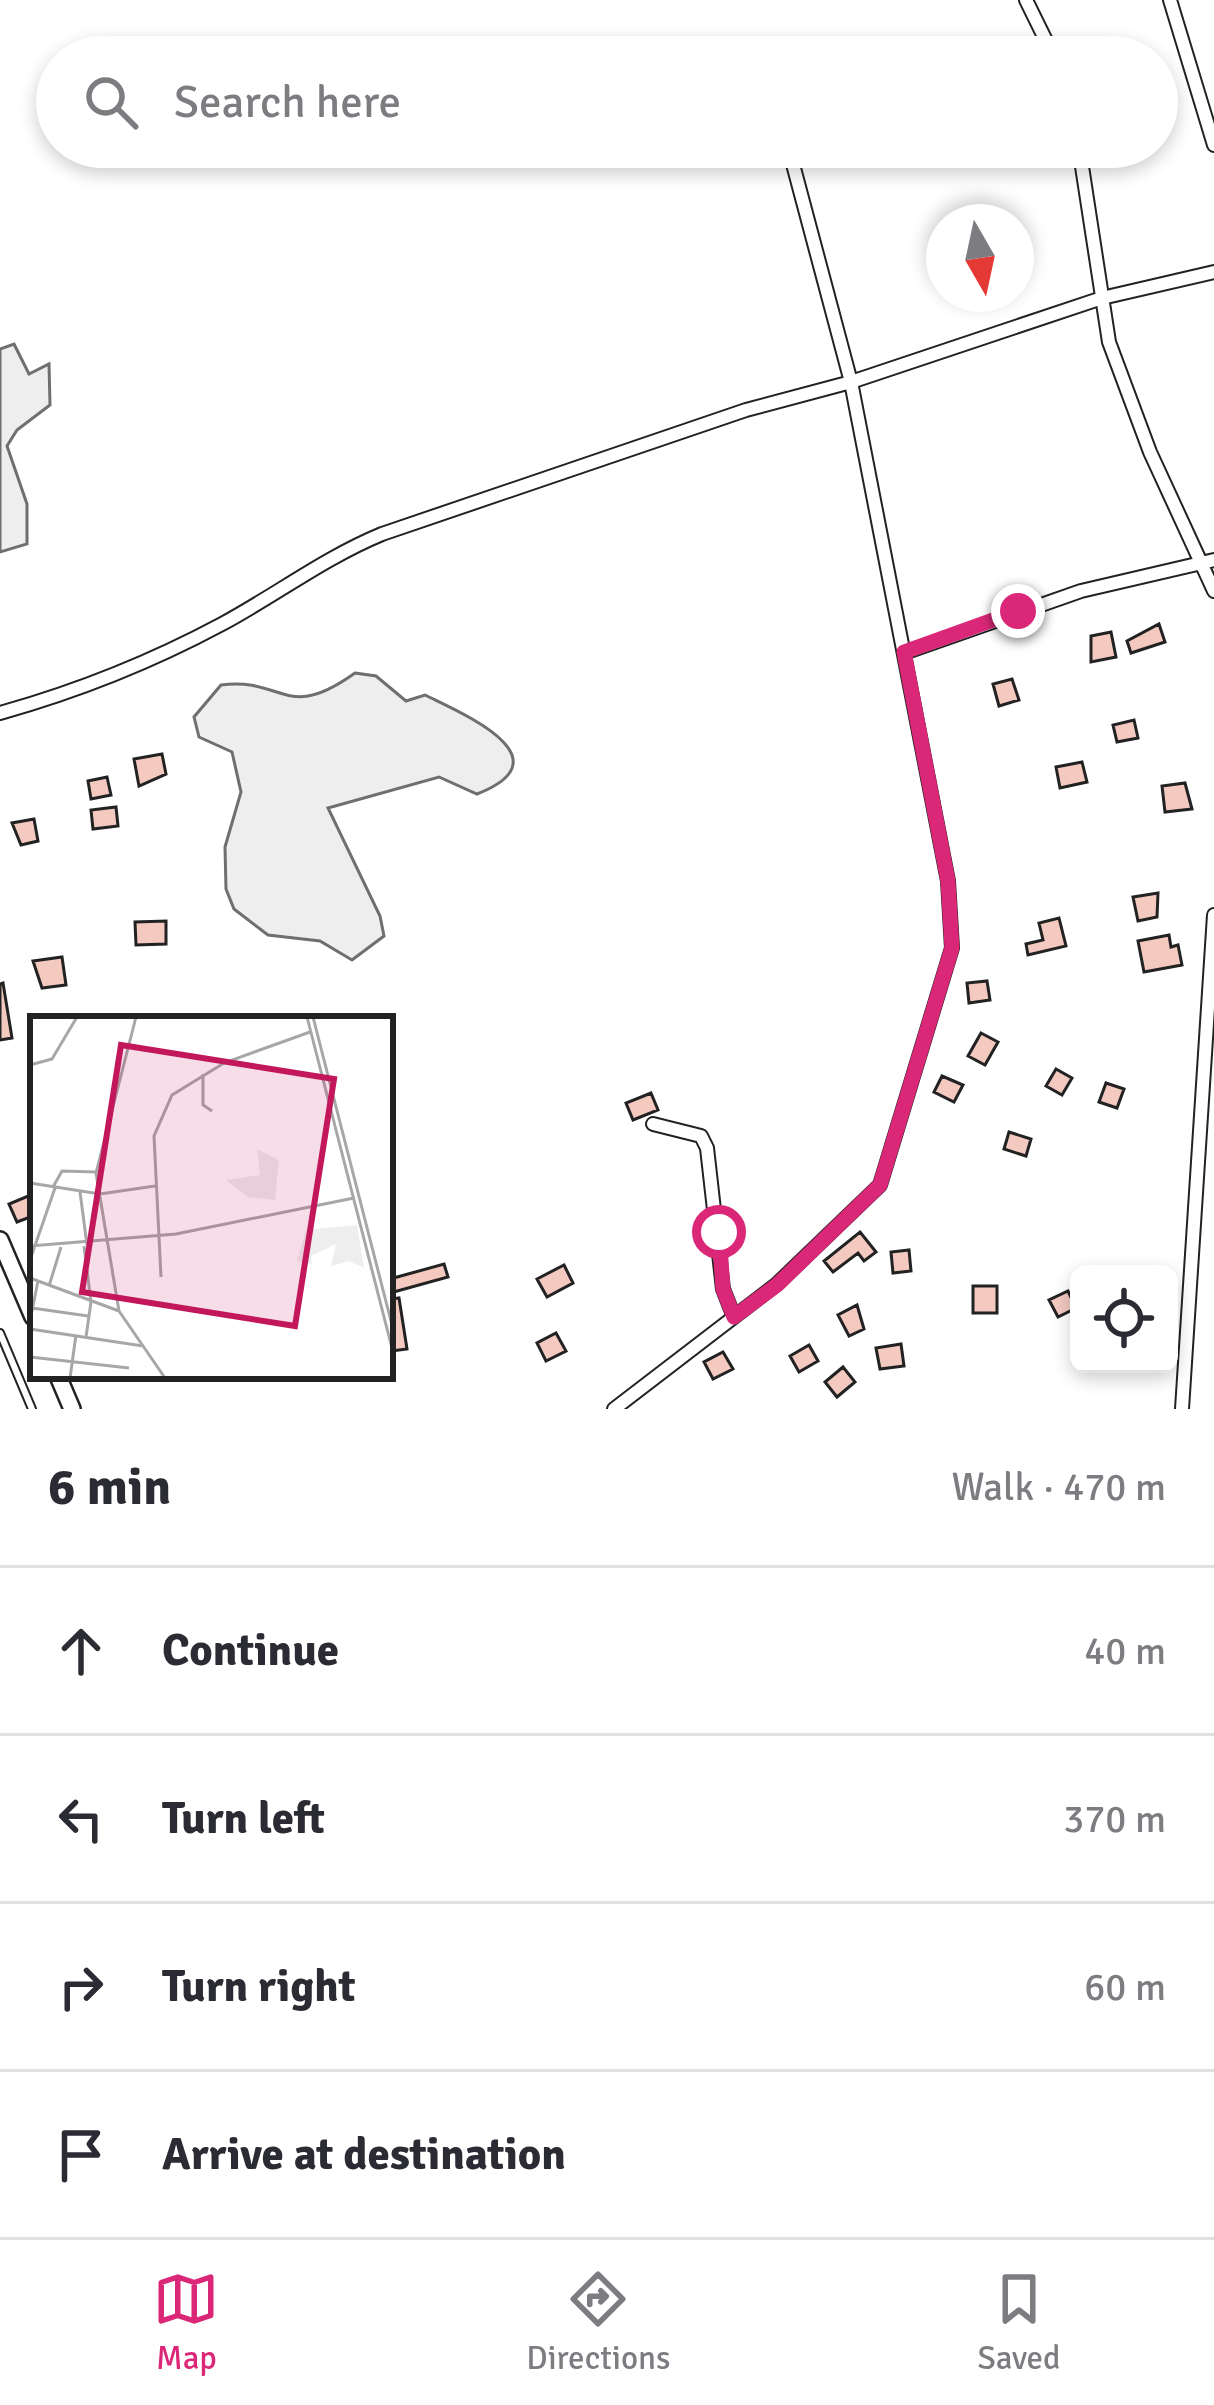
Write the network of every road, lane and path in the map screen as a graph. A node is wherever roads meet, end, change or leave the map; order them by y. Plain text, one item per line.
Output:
1 (1026, 0) edge
2 (1171, 0) edge
3 (1044, 36) edge
4 (1214, 146) edge
5 (794, 168) edge
6 (1082, 168) edge
7 (1214, 272) edge
8 (1102, 298) junction
9 (851, 382) junction
10 (1208, 560) edge
11 (1214, 591) edge
12 (904, 652) junction
13 (0, 712) edge
14 (1214, 915) edge
15 (653, 1124) dead end
16 (0, 1240) edge
17 (30, 1310) edge
18 (734, 1317) junction
19 (0, 1333) edge
20 (59, 1379) edge
21 (32, 1409) edge
22 (73, 1409) edge
23 (614, 1409) edge
24 (1182, 1409) edge

1 - 3 street
2 - 4 street
5 - 9 street
6 - 8 street
7 - 8 street
8 - 9 street
8 - 10 street
9 - 12 street
9 - 13 street
10 - 11 street
10 - 12 street
12 - 18 street
14 - 24 street
15 - 18 street
16 - 17 street
18 - 23 street
19 - 21 lane
20 - 22 street

